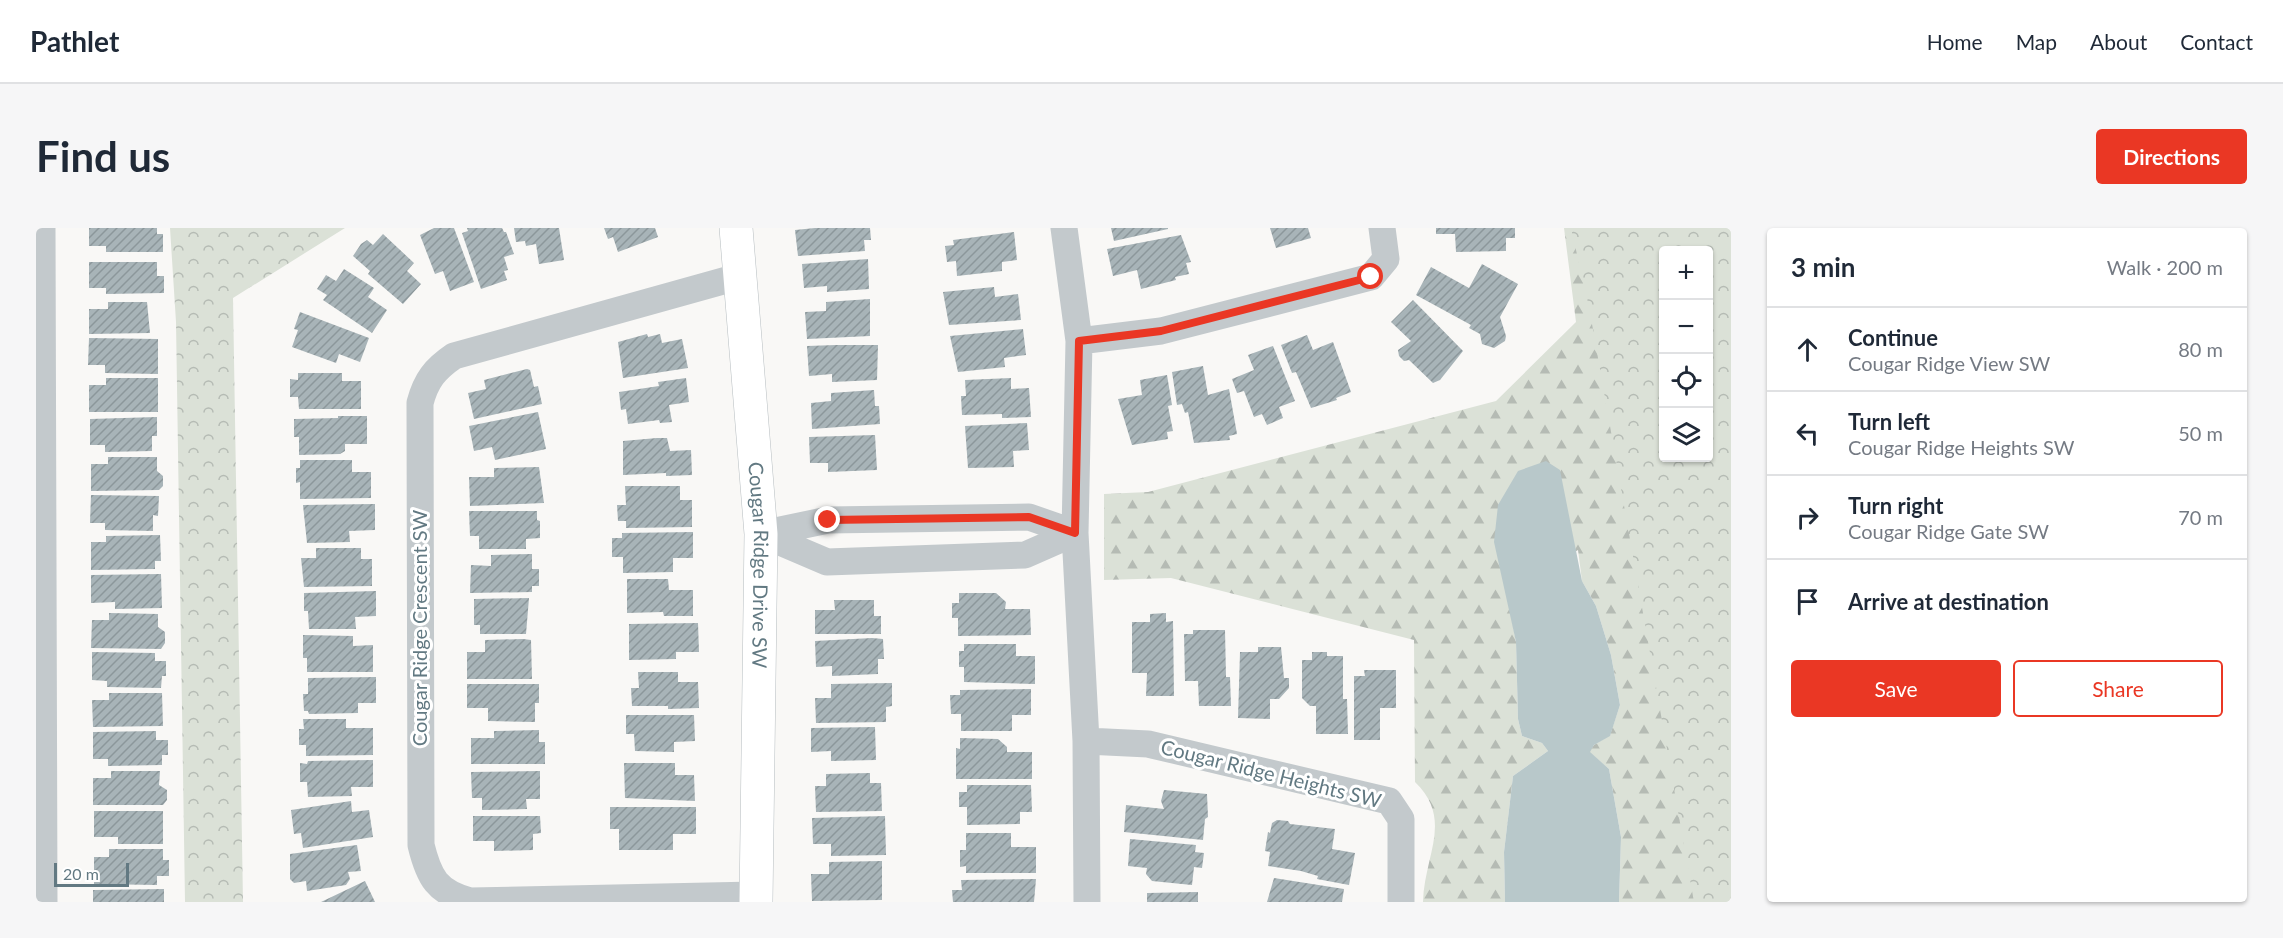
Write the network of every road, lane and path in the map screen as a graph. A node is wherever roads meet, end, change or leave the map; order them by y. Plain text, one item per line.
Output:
1 (42, 228) edge
2 (736, 228) edge
3 (1064, 228) edge
4 (1382, 228) edge
5 (741, 276) junction
6 (39, 312) edge
7 (1079, 341) junction
8 (1075, 533) junction
9 (761, 534) junction
10 (40, 712) edge
11 (1086, 741) junction
12 (755, 898) edge
13 (44, 902) edge
14 (1087, 902) edge
15 (1401, 902) edge

1 - 6 street
2 - 5 street, Cougar Ridge Drive SW
3 - 7 street
4 - 7 street
5 - 9 street, Cougar Ridge Drive SW
5 - 12 street, Cougar Ridge Crescent SW
6 - 10 street
7 - 8 street
8 - 9 street
8 - 9 street
8 - 11 street
9 - 12 street, Cougar Ridge Drive SW
10 - 13 street
11 - 14 street
11 - 15 street, Cougar Ridge Heights SW

